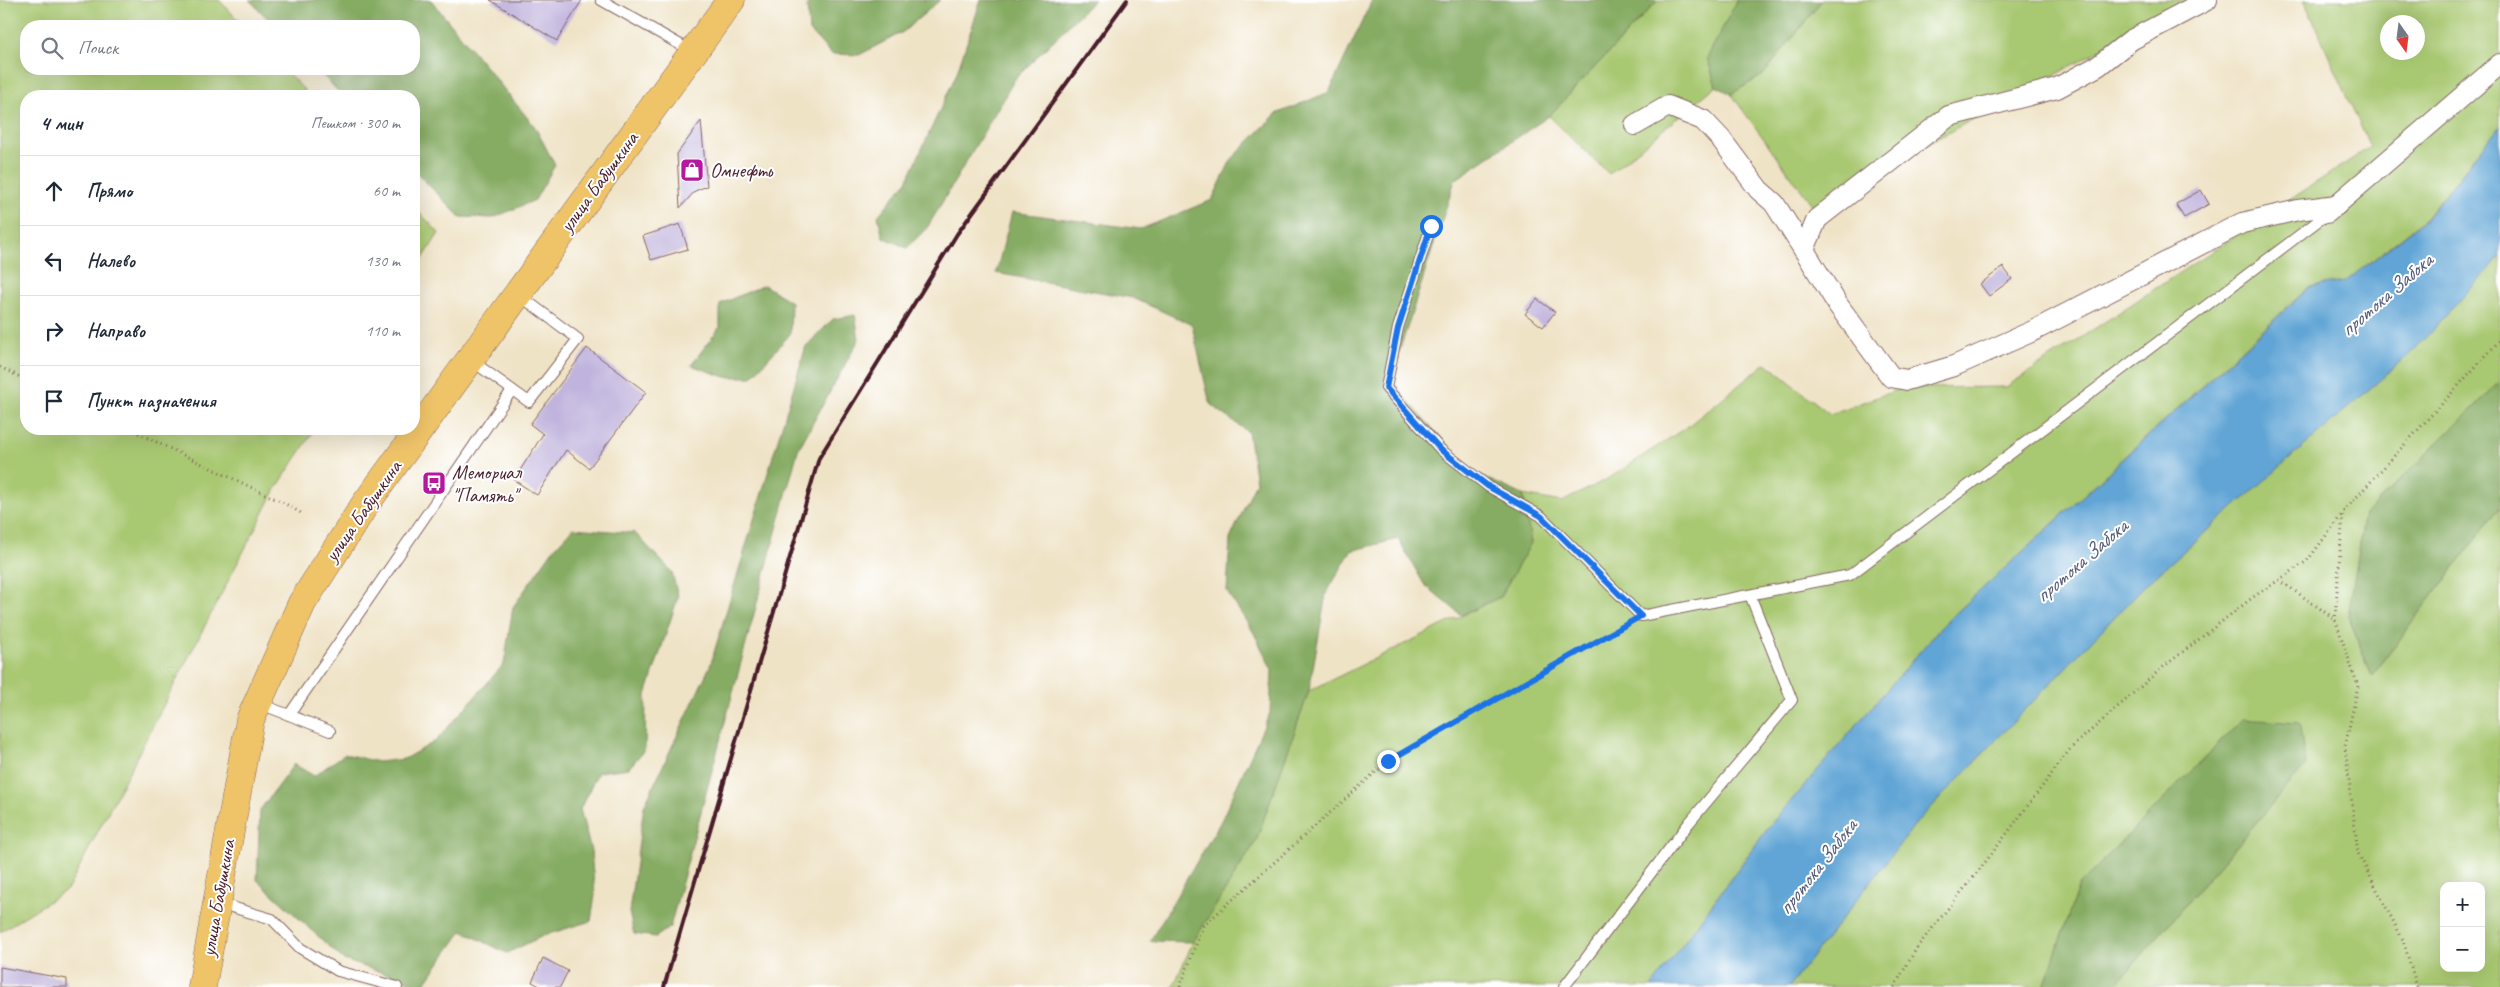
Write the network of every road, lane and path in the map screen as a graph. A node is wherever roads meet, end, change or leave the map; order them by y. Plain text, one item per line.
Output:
1 (601, 0) edge
2 (731, 0) edge
3 (2207, 0) edge
4 (694, 52) junction
5 (2500, 64) edge
6 (1635, 126) dead end
7 (2329, 211) junction
8 (1431, 226) dead end
9 (1804, 250) junction
10 (518, 294) junction
11 (2500, 340) edge
12 (471, 360) junction
13 (0, 367) edge
14 (20, 377) edge
15 (512, 390) junction
16 (420, 430) edge
17 (142, 435) edge
18 (416, 435) edge
19 (2344, 512) junction
20 (301, 513) dead end
21 (2278, 580) junction
22 (1750, 595) junction
23 (1641, 616) junction
24 (2335, 619) junction
25 (257, 703) junction
26 (288, 715) junction
27 (330, 731) dead end
28 (217, 903) junction
29 (202, 987) edge
30 (397, 987) edge
31 (1180, 987) edge
32 (1564, 987) edge
33 (1894, 987) edge
34 (2417, 987) edge

1 - 4 lane
2 - 4 main road, улица Бабушкина
3 - 9 street
4 - 10 main road, улица Бабушкина
5 - 7 street
6 - 9 street
7 - 9 street
7 - 22 lane
8 - 23 lane
10 - 12 main road, улица Бабушкина
10 - 15 lane
11 - 19 path
12 - 15 lane
12 - 16 main road, улица Бабушкина
13 - 14 path
15 - 26 lane
17 - 20 path
18 - 25 main road, улица Бабушкина
19 - 21 path
19 - 24 path
21 - 24 path
21 - 33 path
22 - 23 lane
22 - 32 lane
23 - 31 path
24 - 34 path
25 - 26 lane
25 - 28 main road, улица Бабушкина
26 - 27 lane
28 - 29 main road, улица Бабушкина
28 - 30 lane

